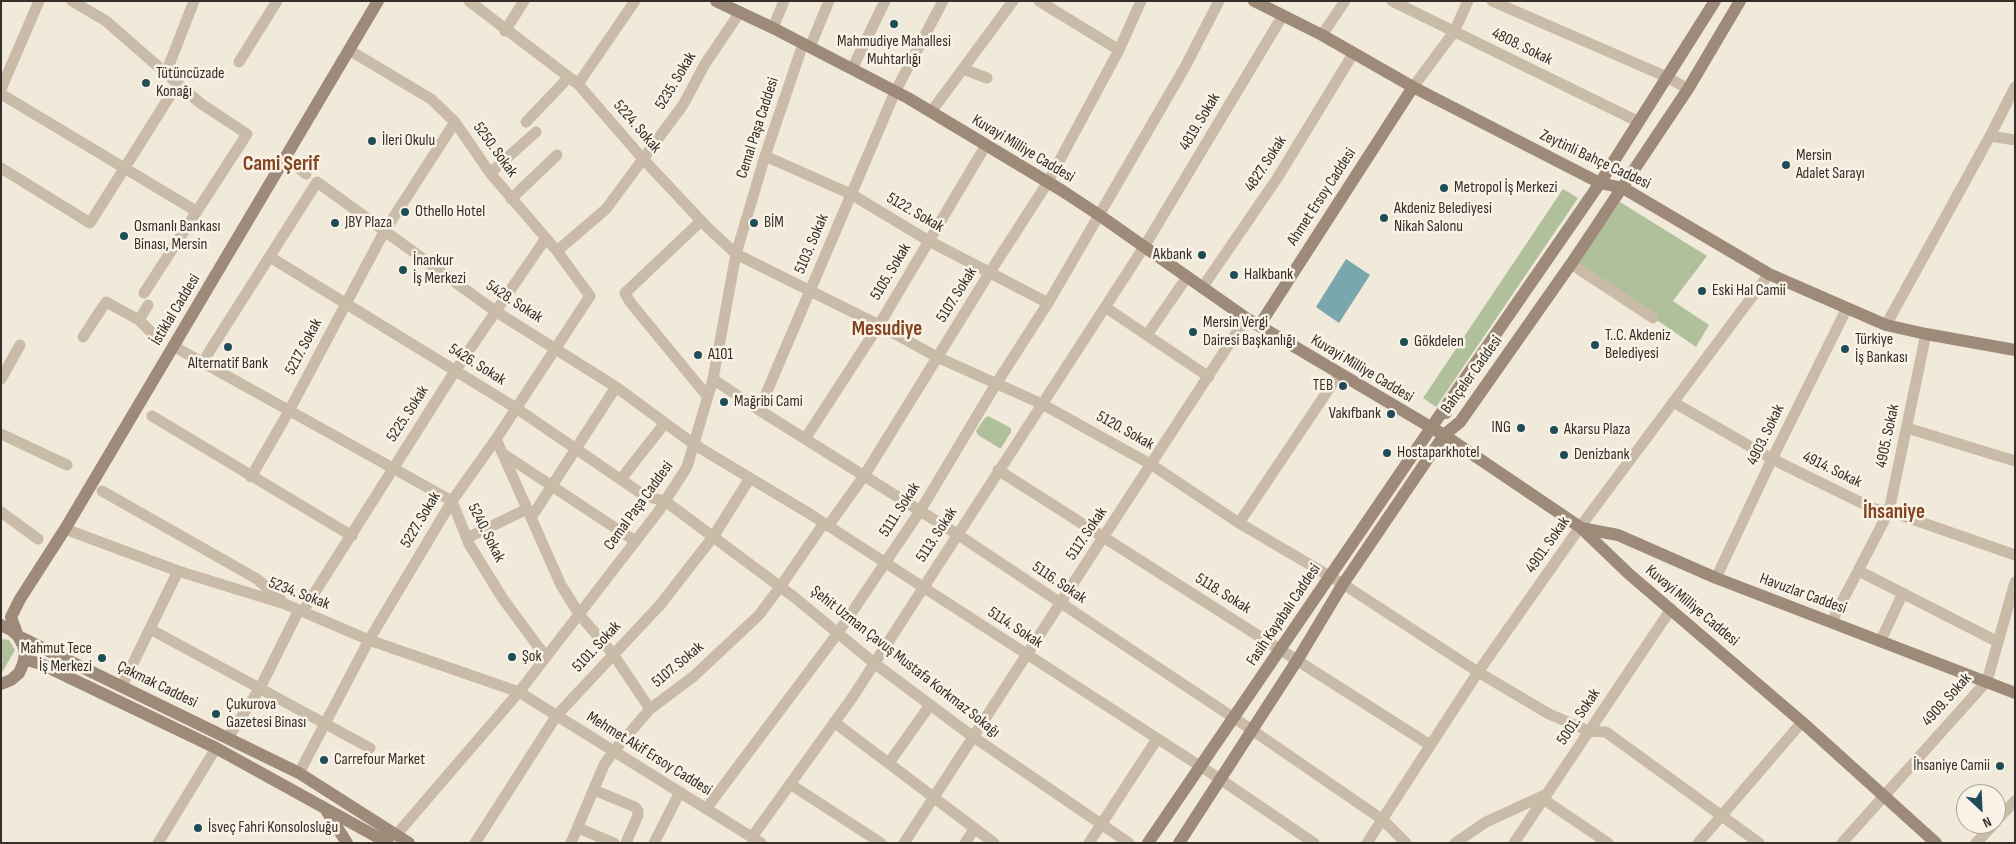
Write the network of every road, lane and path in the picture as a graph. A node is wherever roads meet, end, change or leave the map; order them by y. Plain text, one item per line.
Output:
1 (39, 1) edge
2 (72, 1) edge
3 (194, 1) edge
4 (277, 1) edge
5 (378, 1) edge
6 (469, 1) edge
7 (524, 1) edge
8 (635, 1) edge
9 (716, 1) edge
10 (784, 1) edge
11 (829, 1) edge
12 (885, 1) edge
13 (943, 1) edge
14 (1013, 1) edge
15 (1039, 1) edge
16 (1141, 1) edge
17 (1219, 1) edge
18 (1254, 1) edge
19 (1345, 1) edge
20 (1392, 1) edge
21 (1468, 1) edge
22 (1492, 1) edge
23 (1740, 1) edge
24 (1712, 2) edge
25 (740, 12) junction
26 (1283, 14) junction
27 (772, 28) junction
28 (505, 30) junction
29 (1454, 32) junction
30 (1322, 35) junction
31 (806, 46) junction
32 (349, 50) junction
33 (1119, 50) junction
34 (1353, 54) junction
35 (239, 62) dead end
36 (852, 69) junction
37 (963, 69) junction
38 (166, 73) junction
39 (1667, 77) junction
40 (986, 78) dead end
41 (573, 81) junction
42 (178, 83) junction
43 (2015, 86) edge
44 (1413, 87) junction
45 (1, 89) edge
46 (1688, 89) junction
47 (895, 92) junction
48 (1, 94) edge
49 (931, 112) junction
50 (455, 122) junction
51 (526, 122) dead end
52 (1639, 122) junction
53 (536, 132) dead end
54 (1990, 136) junction
55 (2015, 140) edge
56 (986, 145) junction
57 (557, 154) dead end
58 (765, 156) junction
59 (285, 157) junction
60 (644, 160) junction
61 (1, 168) edge
62 (124, 168) junction
63 (490, 173) junction
64 (306, 174) dead end
65 (1048, 182) junction
66 (1600, 183) junction
67 (1622, 188) junction
68 (851, 194) junction
69 (512, 198) junction
70 (196, 211) junction
71 (1099, 215) junction
72 (701, 221) junction
73 (384, 232) junction
74 (546, 238) junction
75 (929, 241) junction
76 (1144, 247) junction
77 (557, 251) junction
78 (736, 254) junction
79 (270, 257) junction
80 (1570, 264) junction
81 (990, 272) junction
82 (1769, 274) junction
83 (1187, 277) junction
84 (1202, 288) junction
85 (809, 291) junction
86 (144, 293) dead end
87 (590, 296) joint
88 (346, 303) junction
89 (1048, 303) junction
90 (148, 305) dead end
91 (1105, 307) junction
92 (1847, 308) junction
93 (495, 310) junction
94 (1246, 318) junction
95 (1652, 318) dead end
96 (139, 320) junction
97 (878, 325) junction
98 (1886, 325) junction
99 (1259, 326) junction
100 (1926, 334) junction
101 (1147, 335) junction
102 (83, 337) dead end
103 (157, 338) dead end
104 (20, 345) dead end
105 (173, 346) junction
106 (555, 348) junction
107 (2015, 350) edge
108 (937, 357) junction
109 (202, 363) junction
110 (455, 371) junction
111 (1339, 374) junction
112 (1210, 377) junction
113 (1, 379) edge
114 (713, 379) junction
115 (996, 384) junction
116 (616, 387) junction
117 (708, 397) junction
118 (1673, 402) junction
119 (1042, 404) junction
120 (1446, 406) junction
121 (516, 408) junction
122 (758, 410) junction
123 (289, 411) junction
124 (152, 416) dead end
125 (665, 423) junction
126 (1431, 428) junction
127 (1907, 428) junction
128 (1, 434) edge
129 (1444, 435) junction
130 (496, 439) junction
131 (805, 439) junction
132 (694, 445) junction
133 (577, 450) junction
134 (502, 453) junction
135 (1772, 459) junction
136 (2015, 461) edge
137 (66, 465) dead end
138 (1152, 465) junction
139 (393, 468) junction
140 (998, 470) junction
141 (864, 476) junction
142 (251, 477) junction
143 (750, 478) junction
144 (621, 479) junction
145 (552, 487) junction
146 (102, 491) dead end
147 (452, 501) junction
148 (665, 501) junction
149 (920, 511) junction
150 (1889, 511) junction
151 (1, 512) edge
152 (529, 514) junction
153 (1239, 523) junction
154 (826, 525) junction
155 (1580, 527) junction
156 (65, 529) junction
157 (957, 534) junction
158 (352, 536) junction
159 (714, 537) junction
160 (467, 538) junction
161 (1103, 538) junction
162 (38, 539) dead end
163 (636, 541) junction
164 (2015, 555) edge
165 (885, 563) junction
166 (178, 571) junction
167 (1859, 571) junction
168 (1330, 577) junction
169 (1716, 578) junction
170 (2015, 582) edge
171 (1343, 584) junction
172 (780, 587) junction
173 (922, 588) junction
174 (1903, 593) junction
175 (1060, 603) junction
176 (285, 604) junction
177 (1671, 609) junction
178 (301, 610) junction
179 (579, 614) junction
180 (1832, 622) junction
181 (1, 625) edge
182 (150, 629) junction
183 (838, 633) junction
184 (18, 636) junction
185 (369, 640) junction
186 (1881, 640) junction
187 (1998, 642) junction
188 (1281, 649) junction
189 (613, 654) junction
190 (1026, 654) junction
191 (546, 657) junction
192 (24, 659) junction
193 (1298, 660) junction
194 (874, 663) junction
195 (1478, 672) junction
196 (1987, 681) junction
197 (6, 682) edge
198 (122, 686) junction
199 (260, 688) junction
200 (519, 692) junction
201 (2015, 692) edge
202 (1, 694) edge
203 (930, 705) junction
204 (650, 708) junction
205 (557, 715) junction
206 (1234, 718) junction
207 (834, 722) junction
208 (1802, 722) junction
209 (325, 724) junction
210 (1252, 730) junction
211 (1589, 731) junction
212 (972, 736) junction
213 (228, 738) junction
214 (1158, 739) junction
215 (1430, 745) junction
216 (216, 748) junction
217 (370, 748) dead end
218 (614, 751) junction
219 (889, 763) junction
220 (1200, 766) junction
221 (299, 773) junction
222 (1220, 779) junction
223 (790, 784) junction
224 (594, 790) junction
225 (680, 792) junction
226 (1883, 795) junction
227 (1545, 796) junction
228 (934, 797) junction
229 (2015, 801) edge
230 (325, 808) junction
231 (706, 809) junction
232 (2006, 811) edge
233 (1721, 816) junction
234 (1383, 820) junction
235 (1101, 825) junction
236 (578, 828) junction
237 (975, 828) junction
238 (390, 840) edge
239 (758, 841) edge
240 (608, 842) edge
241 (158, 843) edge
242 (347, 843) edge
243 (409, 843) edge
244 (475, 843) edge
245 (572, 843) edge
246 (626, 843) edge
247 (654, 843) edge
248 (881, 843) edge
249 (904, 843) edge
250 (965, 843) edge
251 (994, 843) edge
252 (1089, 843) edge
253 (1129, 843) edge
254 (1148, 843) edge
255 (1179, 843) edge
256 (1314, 843) edge
257 (1367, 843) edge
258 (1406, 843) edge
259 (1455, 843) edge
260 (1514, 843) edge
261 (1608, 843) edge
262 (1698, 843) edge
263 (1759, 843) edge
264 (1842, 843) edge
265 (1936, 843) edge

1 - 45 street
2 - 38 street
3 - 38 street
4 - 35 street
5 - 32 street, İstiklal Caddesi
6 - 28 street, 5224. Sokak
7 - 28 street
8 - 41 street
9 - 25 street, Kuvayi Milliye Caddesi
10 - 27 street
11 - 31 street, Cemal Paşa Caddesi
12 - 36 street
13 - 47 street, 5103. Sokak
14 - 37 street
15 - 33 street
16 - 33 street, 5107. Sokak
17 - 71 street, 5111. Sokak
18 - 26 street, Zeytinli Bahçe Caddesi
19 - 30 street
20 - 29 street, 4808. Sokak
21 - 29 street
22 - 39 street
23 - 46 street, Bahçeler Caddesi
24 - 39 street, Bahçeler Caddesi
25 - 27 street, Kuvayi Milliye Caddesi
25 - 60 street, 5235. Sokak
26 - 30 street, Zeytinli Bahçe Caddesi
26 - 76 street, 4819. Sokak
27 - 31 street, Kuvayi Milliye Caddesi
28 - 41 street, 5224. Sokak
29 - 44 street
29 - 52 street, 4808. Sokak
30 - 34 street, Zeytinli Bahçe Caddesi
31 - 36 street, Kuvayi Milliye Caddesi
31 - 58 street, Cemal Paşa Caddesi
32 - 50 street, 5250. Sokak
32 - 59 street, İstiklal Caddesi
33 - 65 street, 5107. Sokak
34 - 44 street, Zeytinli Bahçe Caddesi
34 - 84 street, 4827. Sokak
36 - 47 street, Kuvayi Milliye Caddesi
37 - 40 street
37 - 49 street
38 - 42 street
39 - 46 street
39 - 52 street, Bahçeler Caddesi
41 - 51 street
41 - 60 street, 5224. Sokak
42 - 62 street
42 - 70 street
43 - 54 street
44 - 66 street, Zeytinli Bahçe Caddesi
44 - 99 street, Ahmet Ersoy Caddesi
46 - 67 street, Bahçeler Caddesi
47 - 49 street, Kuvayi Milliye Caddesi
47 - 68 street, 5103. Sokak
48 - 62 street
49 - 56 street, Kuvayi Milliye Caddesi
50 - 63 street, 5250. Sokak
50 - 73 street, 5217. Sokak
52 - 66 street, Bahçeler Caddesi
53 - 63 street
54 - 55 street
54 - 98 street
56 - 65 street, Kuvayi Milliye Caddesi
56 - 75 street, 5105. Sokak
57 - 69 street
58 - 68 street, 5122. Sokak
58 - 78 street, Cemal Paşa Caddesi
59 - 64 street
59 - 105 street, İstiklal Caddesi
60 - 72 street, 5224. Sokak
60 - 77 street, 5235. Sokak
61 - 62 street
62 - 70 street
63 - 69 street, 5250. Sokak
65 - 71 street, Kuvayi Milliye Caddesi
65 - 81 street, 5107. Sokak
66 - 67 street, Zeytinli Bahçe Caddesi
66 - 120 street, Bahçeler Caddesi
67 - 80 street, Bahçeler Caddesi
67 - 82 street, Zeytinli Bahçe Caddesi
68 - 75 street, 5122. Sokak
68 - 85 street, 5103. Sokak
69 - 74 street, 5250. Sokak
70 - 86 street
71 - 76 street, Kuvayi Milliye Caddesi
71 - 89 street, 5111. Sokak
72 - 78 street, 5224. Sokak
72 - 117 street
73 - 79 street, 5428. Sokak
73 - 88 street, 5217. Sokak
73 - 93 street, 5428. Sokak
74 - 77 street, 5250. Sokak
74 - 93 street, 5225. Sokak
75 - 81 street, 5122. Sokak
75 - 97 street, 5105. Sokak
76 - 83 street, Kuvayi Milliye Caddesi
76 - 91 street, 5113. Sokak
77 - 87 street, 5250. Sokak
78 - 85 street, 5120. Sokak
78 - 114 street, Cemal Paşa Caddesi
79 - 88 street, 5426. Sokak
79 - 109 street
80 - 95 street
80 - 129 street, Bahçeler Caddesi
81 - 89 street, 5122. Sokak
81 - 108 street, 5107. Sokak
82 - 92 street, Zeytinli Bahçe Caddesi
82 - 118 street, 4901. Sokak
83 - 84 street, Kuvayi Milliye Caddesi
83 - 101 street
84 - 94 street, Kuvayi Milliye Caddesi
85 - 97 street, 5120. Sokak
85 - 122 street, 5103. Sokak
87 - 106 street, 5227. Sokak
88 - 110 street, 5426. Sokak
88 - 123 street, 5217. Sokak
89 - 115 street, 5111. Sokak
90 - 96 street
91 - 101 street
91 - 119 street, 5113. Sokak
92 - 98 street, Zeytinli Bahçe Caddesi
92 - 135 street, 4903. Sokak
93 - 106 street, 5428. Sokak
93 - 110 street, 5225. Sokak
94 - 99 street, Kuvayi Milliye Caddesi
94 - 112 street, 5117. Sokak
96 - 102 street
96 - 103 street
97 - 108 street, 5120. Sokak
97 - 131 street, 5105. Sokak
98 - 100 street, Zeytinli Bahçe Caddesi
99 - 111 street, Kuvayi Milliye Caddesi
100 - 107 street, Zeytinli Bahçe Caddesi
100 - 127 street, 4905. Sokak
101 - 112 street
104 - 113 street
105 - 109 street, 5240. Sokak
105 - 156 street, İstiklal Caddesi
106 - 116 street, 5428. Sokak
106 - 121 street, 5227. Sokak
108 - 115 street, 5120. Sokak
108 - 141 street, 5107. Sokak
109 - 123 street, 5240. Sokak
110 - 121 street, 5426. Sokak
110 - 139 street, 5225. Sokak
111 - 126 street, Kuvayi Milliye Caddesi
111 - 153 street
112 - 138 street, 5117. Sokak
114 - 117 street, Cemal Paşa Caddesi
114 - 122 street, 5116. Sokak
115 - 119 street, 5120. Sokak
115 - 149 street, 5111. Sokak
116 - 125 street, 5428. Sokak
116 - 133 street
117 - 132 street, Cemal Paşa Caddesi
118 - 135 street, 4914. Sokak
118 - 155 street, 4901. Sokak
119 - 138 street, 5120. Sokak
119 - 140 street, 5113. Sokak
120 - 126 street, Fasih Kayabalı Caddesi
120 - 129 street, Bahçeler Caddesi
121 - 130 street, 5227. Sokak
121 - 133 street, 5426. Sokak
122 - 131 street, 5116. Sokak
123 - 139 street, 5240. Sokak
123 - 142 street, 5217. Sokak
124 - 142 street
125 - 132 street, 5428. Sokak
125 - 144 street
126 - 129 street, Kuvayi Milliye Caddesi
126 - 168 street, Fasih Kayabalı Caddesi
127 - 136 street
127 - 150 street, 4905. Sokak
128 - 137 street
129 - 155 street, Kuvayi Milliye Caddesi
129 - 171 street, Fasih Kayabalı Caddesi
130 - 134 street
130 - 147 street, 5227. Sokak
131 - 141 street, 5116. Sokak
132 - 143 street, 5114. Sokak
132 - 148 street, Cemal Paşa Caddesi
133 - 144 street, 5426. Sokak
133 - 145 street
134 - 145 street
134 - 152 street
135 - 150 street, 4914. Sokak
135 - 169 street, 4903. Sokak
138 - 153 street, 5120. Sokak
138 - 161 street, 5117. Sokak
139 - 147 street, 5240. Sokak
139 - 158 street, 5225. Sokak
140 - 157 street, 5113. Sokak
140 - 161 street, 5118. Sokak
141 - 149 street, 5116. Sokak
141 - 154 street, 5107. Sokak
142 - 158 street
143 - 154 street, 5114. Sokak
143 - 159 street, 5101. Sokak
144 - 148 street, 5426. Sokak
145 - 152 street
145 - 163 street
146 - 176 street
147 - 160 street, 5240. Sokak
147 - 185 street, 5227. Sokak
148 - 159 street, Şehit Uzman Çavuş Mustafa Korkmaz Sokağı
148 - 163 street, Cemal Paşa Caddesi
149 - 157 street, 5116. Sokak
149 - 165 street, 5111. Sokak
150 - 164 street, 4914. Sokak
150 - 167 street, 4905. Sokak
151 - 162 street
152 - 160 street
152 - 179 street
153 - 168 street, 5120. Sokak
154 - 165 street, 5114. Sokak
154 - 172 street, 5107. Sokak
155 - 169 street, Havuzlar Caddesi
155 - 177 street, Kuvayi Milliye Caddesi
155 - 195 street, 4901. Sokak
156 - 166 street, 5234. Sokak
156 - 184 street, İstiklal Caddesi
157 - 173 street, 5113. Sokak
157 - 175 street, 5116. Sokak
158 - 178 street, 5225. Sokak
159 - 172 street, Şehit Uzman Çavuş Mustafa Korkmaz Sokağı
159 - 189 street, 5101. Sokak
160 - 191 street, 5240. Sokak
161 - 175 street, 5117. Sokak
161 - 188 street, 5118. Sokak
163 - 179 street, Cemal Paşa Caddesi
165 - 173 street, 5114. Sokak
165 - 183 street, 5111. Sokak
166 - 176 street, 5234. Sokak
166 - 182 street
167 - 174 street
167 - 180 street, 4905. Sokak
168 - 171 street, 5120. Sokak
168 - 188 street, Fasih Kayabalı Caddesi
169 - 180 street, Havuzlar Caddesi
170 - 187 street, 4909. Sokak
171 - 193 street, Fasih Kayabalı Caddesi
171 - 195 street, 5120. Sokak
172 - 183 street, Şehit Uzman Çavuş Mustafa Korkmaz Sokağı
172 - 204 street, 5107. Sokak
173 - 190 street, 5114. Sokak
173 - 194 street, 5113. Sokak
174 - 186 street
174 - 187 street
175 - 190 street, 5117. Sokak
175 - 206 street, 5116. Sokak
176 - 178 street, 5234. Sokak
177 - 208 street, Kuvayi Milliye Caddesi
177 - 211 street, 5001. Sokak
178 - 185 street, 5234. Sokak
178 - 199 street, 5225. Sokak
179 - 189 street
179 - 191 street, Cemal Paşa Caddesi
180 - 186 street, Havuzlar Caddesi
181 - 184 street, Çakmak Caddesi
182 - 198 street
182 - 199 street
183 - 194 street, Şehit Uzman Çavuş Mustafa Korkmaz Sokağı
183 - 231 street, 5111. Sokak
184 - 192 street
184 - 198 street, Çakmak Caddesi
185 - 200 street, 5234. Sokak
185 - 209 street, 5227. Sokak
186 - 196 street, Havuzlar Caddesi
187 - 196 street, 4909. Sokak
188 - 193 street, 5118. Sokak
188 - 206 street, Fasih Kayabalı Caddesi
189 - 204 street
189 - 205 street, 5101. Sokak
190 - 212 street, 5117. Sokak
190 - 214 street, 5114. Sokak
191 - 200 street, Cemal Paşa Caddesi
192 - 197 street
192 - 216 street, Çakmak Caddesi
193 - 210 street, Fasih Kayabalı Caddesi
193 - 215 street, 5118. Sokak
194 - 203 street, Şehit Uzman Çavuş Mustafa Korkmaz Sokağı
194 - 207 street, 5113. Sokak
195 - 211 street, 5120. Sokak
195 - 215 street, 4901. Sokak
196 - 201 street, Havuzlar Caddesi
196 - 226 street, 4909. Sokak
197 - 202 street
198 - 213 street, Çakmak Caddesi
199 - 209 street
199 - 213 street, 5225. Sokak
200 - 205 street, Mehmet Akif Ersoy Caddesi
200 - 238 street, Cemal Paşa Caddesi
203 - 212 street, Şehit Uzman Çavuş Mustafa Korkmaz Sokağı
203 - 219 street
204 - 218 street, 5107. Sokak
205 - 218 street, Mehmet Akif Ersoy Caddesi
205 - 244 street, 5101. Sokak
206 - 210 street, 5116. Sokak
206 - 220 street, Fasih Kayabalı Caddesi
207 - 219 street
207 - 223 street, 5113. Sokak
208 - 226 street, Kuvayi Milliye Caddesi
208 - 233 street
209 - 217 street
209 - 221 street, 5227. Sokak
210 - 222 street, Fasih Kayabalı Caddesi
210 - 234 street, 5116. Sokak
211 - 227 street, 5001. Sokak
211 - 233 street, 5120. Sokak
212 - 228 street, 5117. Sokak
212 - 235 street, Şehit Uzman Çavuş Mustafa Korkmaz Sokağı
213 - 221 street, Çakmak Caddesi
214 - 220 street, 5114. Sokak
214 - 235 street
215 - 234 street, 4901. Sokak
216 - 230 street, Çakmak Caddesi
216 - 241 street
218 - 224 street, 5107. Sokak
218 - 225 street, Mehmet Akif Ersoy Caddesi
219 - 228 street
220 - 222 street, 5114. Sokak
220 - 254 street, Fasih Kayabalı Caddesi
221 - 238 street, Çakmak Caddesi
222 - 255 street, Fasih Kayabalı Caddesi
222 - 256 street, 5114. Sokak
223 - 239 street, 5113. Sokak
223 - 248 street
224 - 236 street, 5107. Sokak
224 - 246 street
225 - 231 street, Mehmet Akif Ersoy Caddesi
225 - 247 street
226 - 264 street, 4909. Sokak
226 - 265 street, Kuvayi Milliye Caddesi
227 - 259 street
227 - 260 street, 5001. Sokak
227 - 261 street
228 - 237 street
228 - 249 street, 5117. Sokak
229 - 232 street
230 - 238 street, Çakmak Caddesi
230 - 242 street, Çakmak Caddesi
231 - 239 street, Mehmet Akif Ersoy Caddesi
233 - 262 street
233 - 263 street, 5120. Sokak
234 - 257 street, 4901. Sokak
234 - 258 street, 5116. Sokak
235 - 252 street
235 - 253 street, Şehit Uzman Çavuş Mustafa Korkmaz Sokağı
236 - 240 street
236 - 245 street, 5107. Sokak
237 - 250 street
237 - 251 street
238 - 243 street, Çakmak Caddesi

